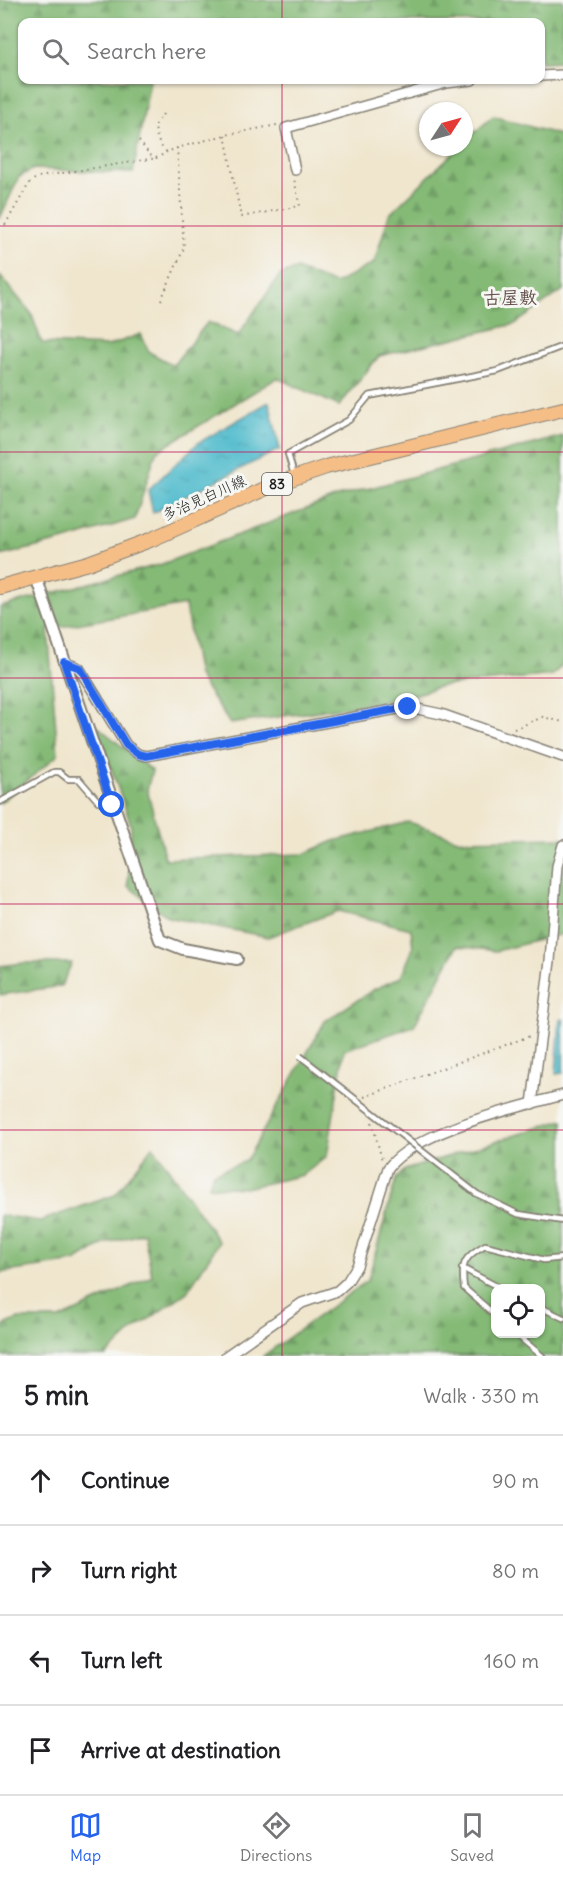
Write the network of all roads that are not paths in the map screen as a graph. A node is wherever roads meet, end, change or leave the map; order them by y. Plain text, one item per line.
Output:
1 (545, 75) edge
2 (563, 75) edge
3 (442, 84) edge
4 (295, 170) road end
5 (563, 346) edge
6 (563, 409) edge
7 (295, 477) junction
8 (36, 577) junction
9 (0, 587) edge
10 (64, 662) junction
11 (563, 757) edge
12 (0, 802) edge
13 (112, 805) junction
14 (563, 845) edge
15 (237, 959) dead end
16 (300, 1056) dead end
17 (563, 1095) edge
18 (532, 1104) junction
19 (563, 1221) edge
20 (563, 1258) edge
21 (462, 1268) junction
22 (492, 1284) edge
23 (545, 1309) edge
24 (491, 1312) edge
25 (563, 1318) edge
26 (521, 1338) edge
27 (226, 1356) edge
28 (542, 1356) edge

1 - 2 street
3 - 4 street
5 - 7 lane
6 - 7 main road, 多治見白川線 / 83
7 - 8 main road, 多治見白川線 / 83
8 - 9 main road, 多治見白川線 / 83
8 - 10 street
10 - 11 street
10 - 13 street
12 - 13 lane
13 - 15 street
14 - 18 street
16 - 19 lane, bridge
17 - 18 street
18 - 27 street
20 - 21 lane
21 - 22 lane
21 - 24 lane
23 - 25 lane
26 - 28 lane

